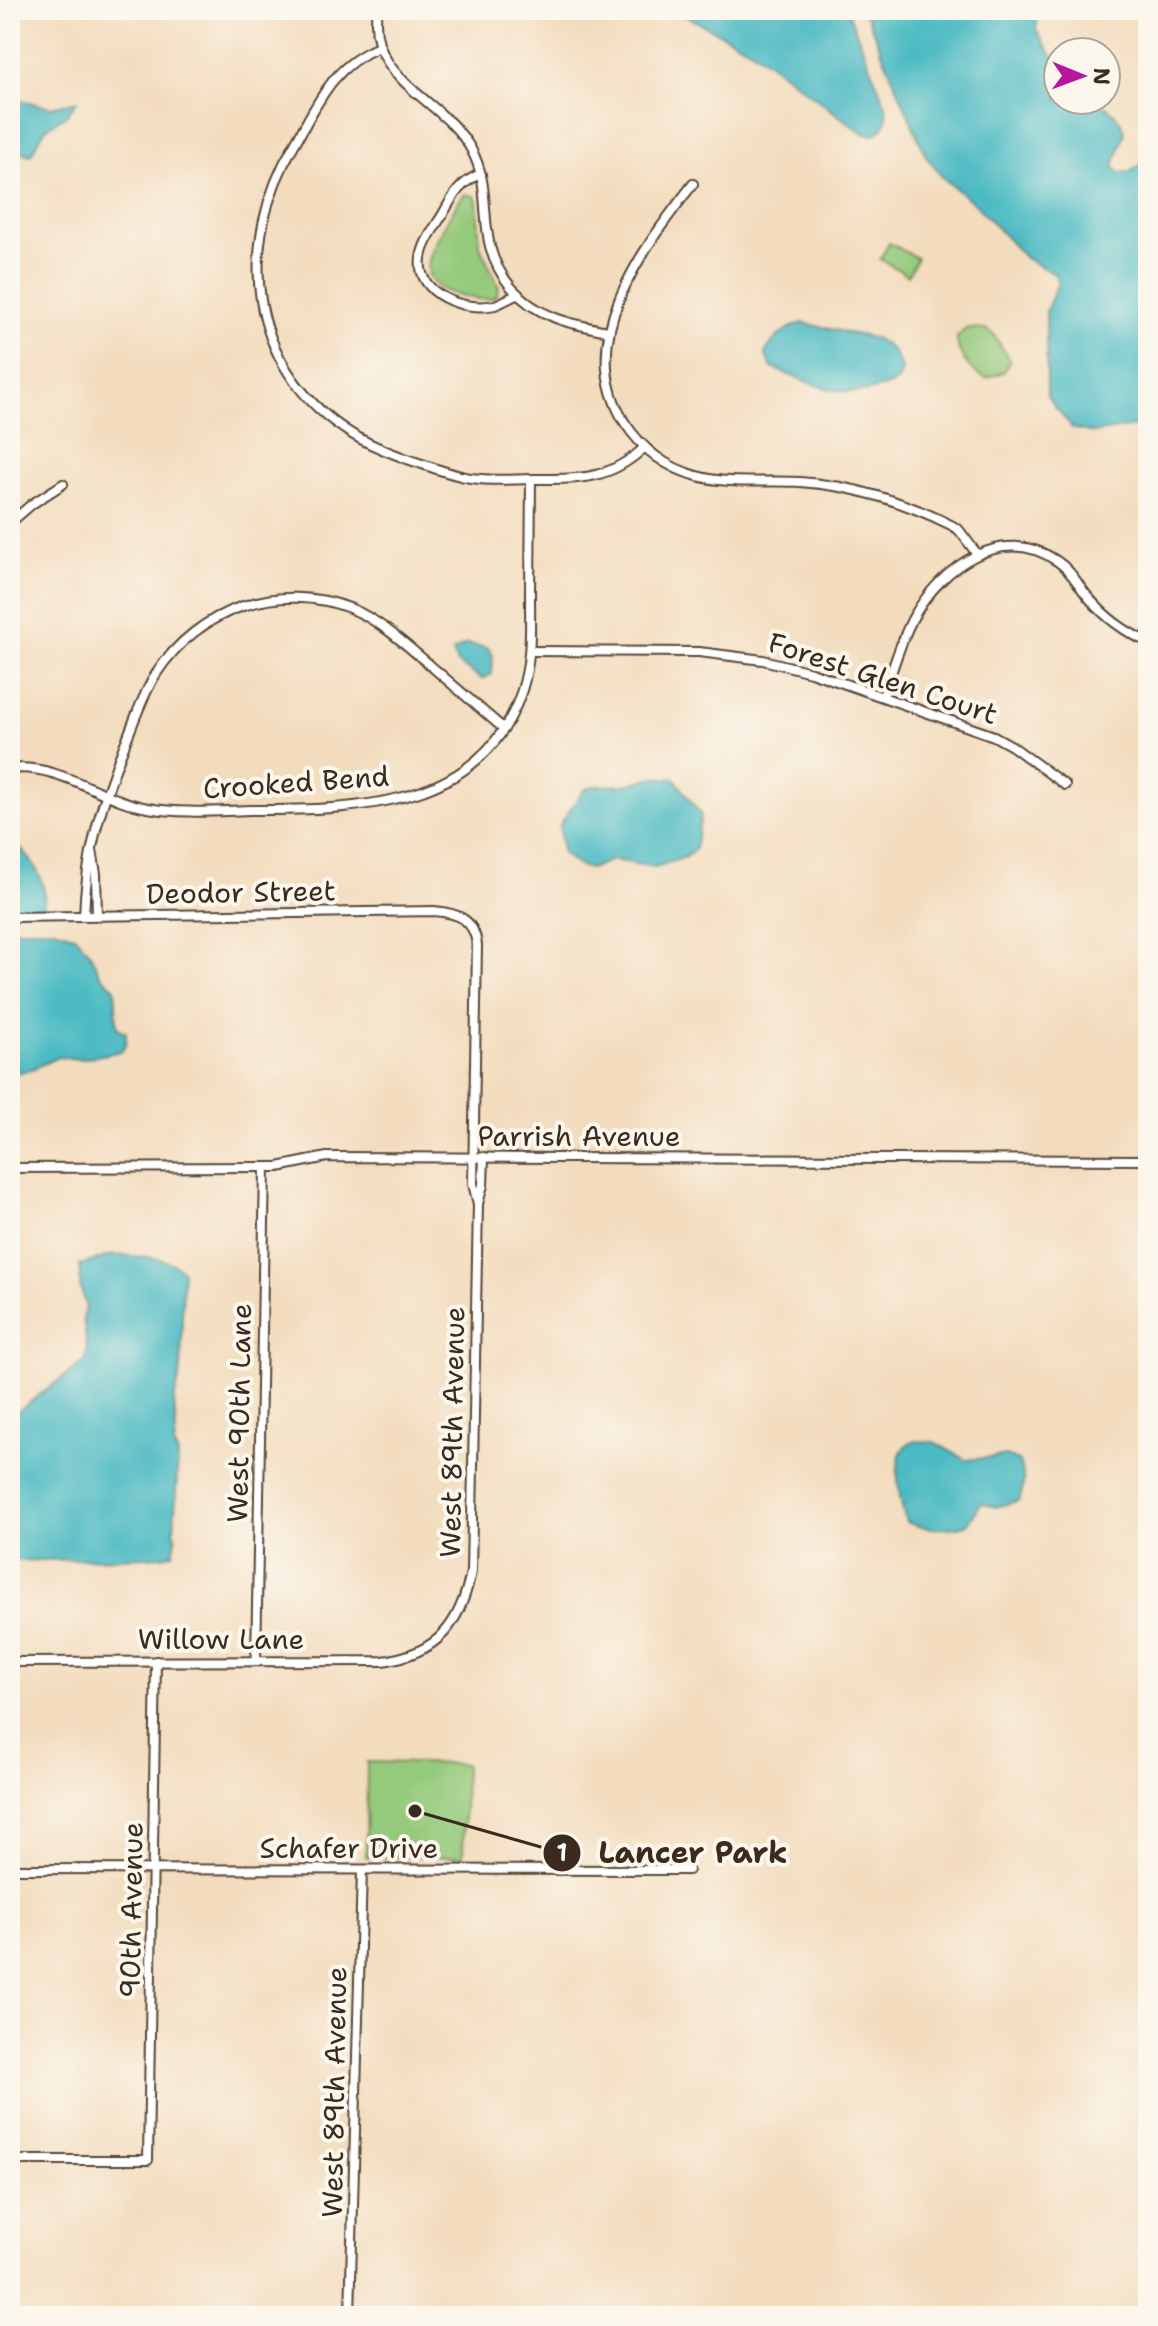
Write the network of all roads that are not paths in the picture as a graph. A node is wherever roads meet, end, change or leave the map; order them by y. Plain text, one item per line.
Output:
1 (377, 10) edge
2 (379, 47) junction
3 (481, 174) junction
4 (693, 184) dead end
5 (518, 294) junction
6 (608, 331) junction
7 (645, 447) junction
8 (531, 479) junction
9 (63, 484) dead end
10 (10, 523) edge
11 (977, 554) junction
12 (1148, 642) edge
13 (530, 651) junction
14 (883, 696) junction
15 (504, 729) junction
16 (10, 769) edge
17 (1065, 785) dead end
18 (105, 793) junction
19 (92, 850) junction
20 (97, 915) junction
21 (84, 916) junction
22 (10, 917) edge
23 (470, 923) joint
24 (473, 1157) junction
25 (484, 1157) junction
26 (1148, 1160) edge
27 (265, 1167) junction
28 (10, 1168) edge
29 (478, 1204) junction
30 (429, 1647) joint
31 (156, 1661) junction
32 (256, 1661) junction
33 (10, 1662) edge
34 (10, 1869) edge
35 (154, 1869) junction
36 (362, 1870) junction
37 (688, 1870) dead end
38 (10, 2160) edge
39 (350, 2316) edge

1 - 2 street
2 - 3 street
2 - 8 street
3 - 5 street
3 - 5 street
4 - 6 street
5 - 6 street
6 - 7 street
7 - 8 street
7 - 11 street
8 - 13 street, Crooked Bend
9 - 10 street
11 - 12 street
11 - 14 street
13 - 14 street, Forest Glen Court
13 - 15 street, Crooked Bend
14 - 17 street, Forest Glen Court
15 - 18 street, Crooked Bend
15 - 18 street
16 - 18 street, Crooked Bend
18 - 19 street
19 - 20 street
19 - 21 street
20 - 21 street, Deodor Street
20 - 23 street, Deodor Street
21 - 22 street, Deodor Street
23 - 24 street, West 89th Avenue
24 - 25 street, Parrish Avenue
24 - 27 street, Parrish Avenue
24 - 29 street, West 89th Avenue
25 - 26 street, Parrish Avenue
25 - 29 street, West 89th Avenue
27 - 28 street, Parrish Avenue
27 - 32 street, West 90th Lane
29 - 30 street, West 89th Avenue
30 - 32 street, Willow Lane
31 - 32 street, Willow Lane
31 - 33 street, Willow Lane
31 - 35 street, 90th Avenue
34 - 35 street, Schafer Drive
35 - 36 street, Schafer Drive
35 - 38 street, 90th Avenue
36 - 37 street, Schafer Drive
36 - 39 street, West 89th Avenue

